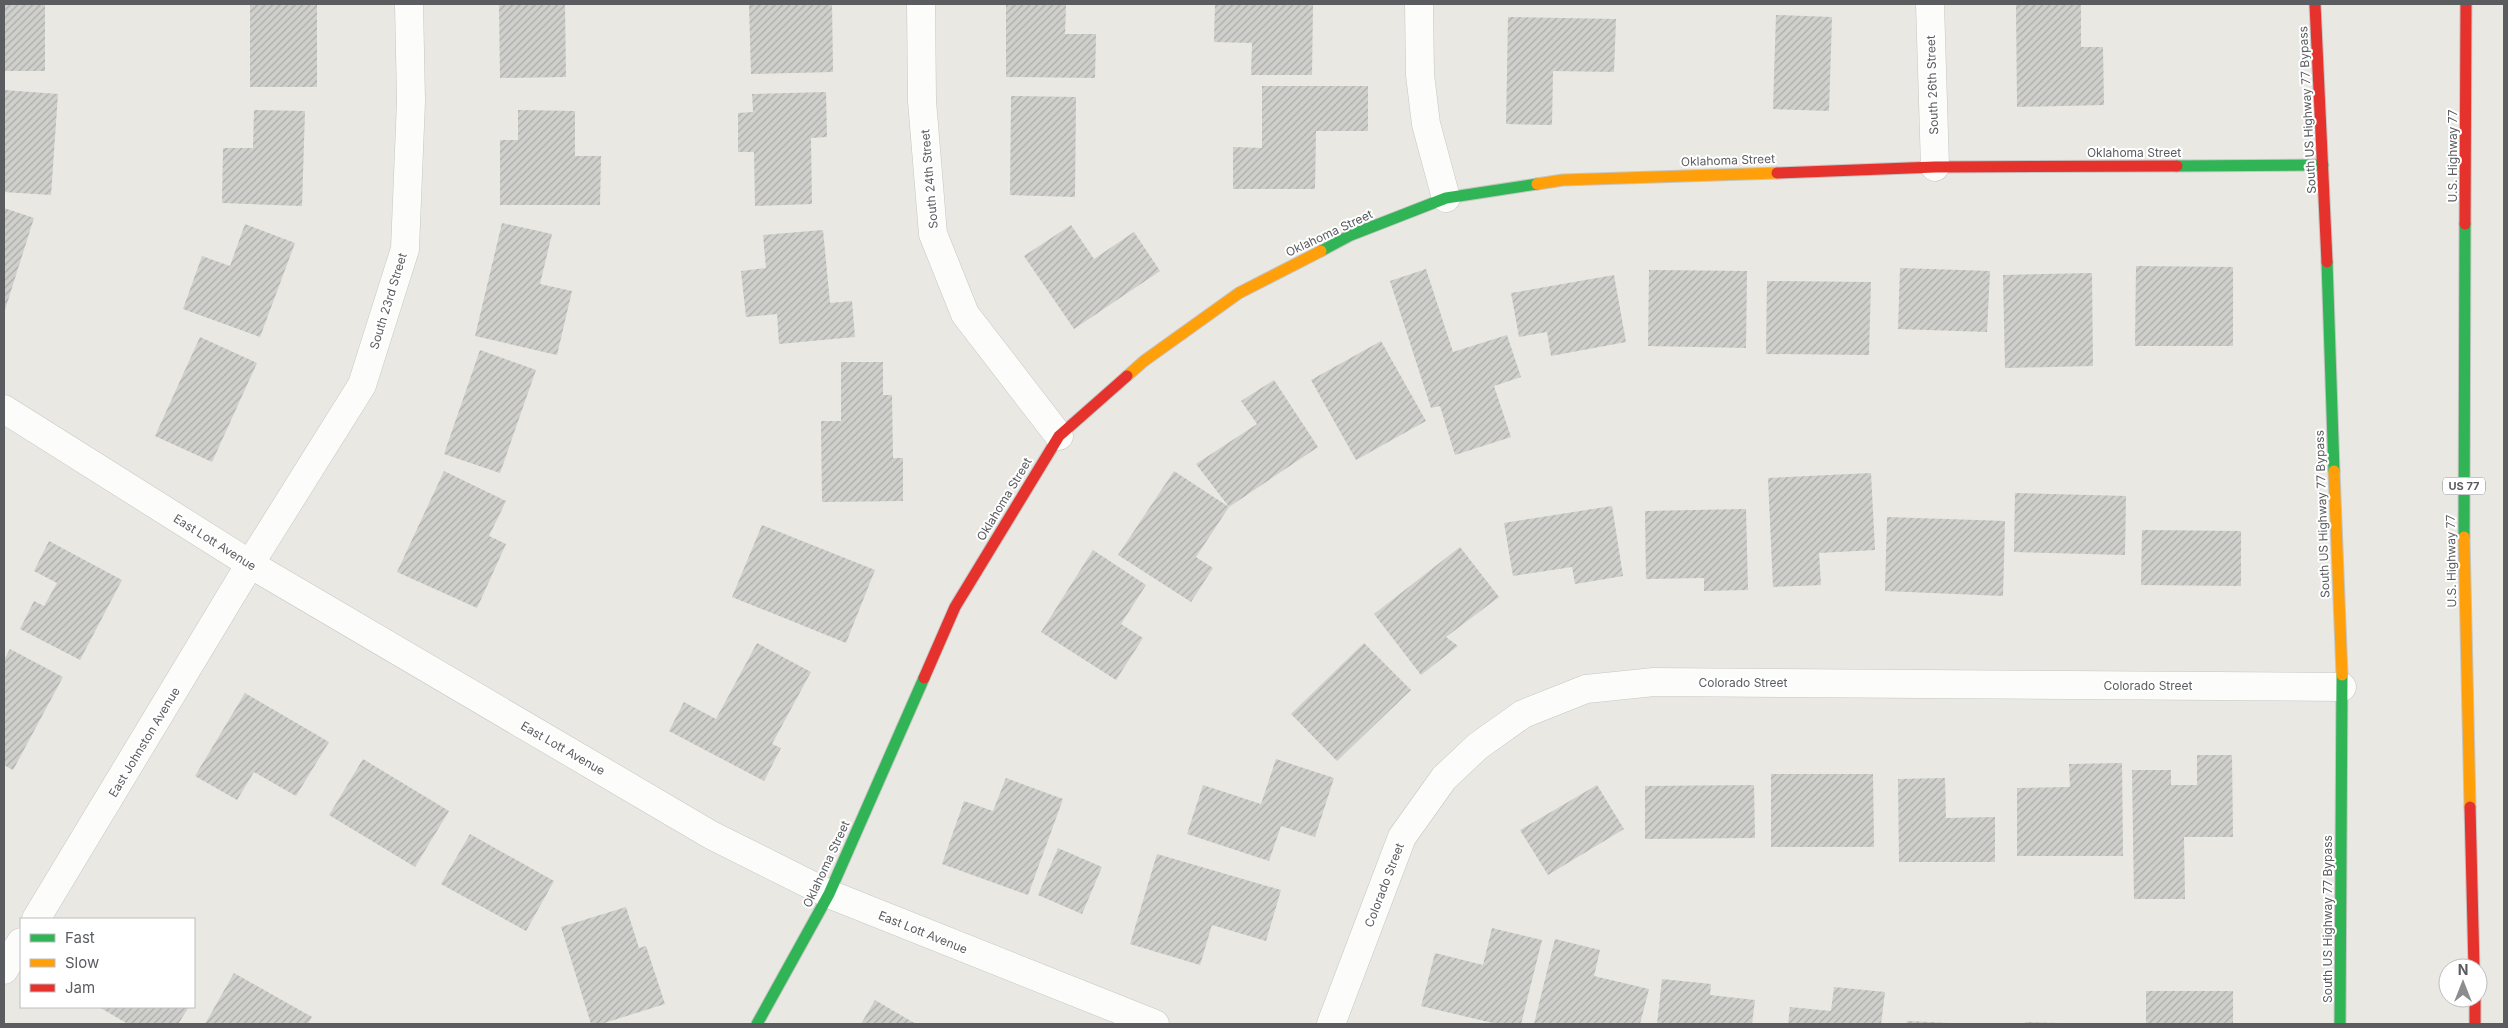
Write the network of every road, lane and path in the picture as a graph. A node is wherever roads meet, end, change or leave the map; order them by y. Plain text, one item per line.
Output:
1 (409, 4) edge
2 (921, 4) edge
3 (1419, 4) edge
4 (1930, 4) edge
5 (2315, 4) edge
6 (2466, 4) edge
7 (2324, 165) junction
8 (1934, 167) junction
9 (1446, 198) junction
10 (4, 409) edge
11 (1059, 436) junction
12 (250, 564) junction
13 (2342, 687) junction
14 (829, 894) junction
15 (37, 918) edge
16 (20, 944) edge
17 (2474, 958) edge
18 (4, 970) edge
19 (2475, 1008) edge
20 (757, 1024) edge
21 (1155, 1024) edge
22 (1331, 1024) edge
23 (2340, 1024) edge
24 (2476, 1024) edge

1 - 12 street, South 23rd Street
2 - 11 street, South 24th Street
3 - 9 street
4 - 8 street, South 26th Street
5 - 7 main road, South US Highway 77 Bypass
6 - 17 main road, U.S. Highway 77 / US 77
7 - 8 main road, Oklahoma Street
7 - 13 main road, South US Highway 77 Bypass
8 - 9 main road, Oklahoma Street
9 - 11 main road, Oklahoma Street
10 - 12 street, East Lott Avenue
11 - 14 main road, Oklahoma Street
12 - 14 street, East Lott Avenue
12 - 15 street, East Johnston Avenue
13 - 22 street, Colorado Street
13 - 23 main road, South US Highway 77 Bypass
14 - 20 main road, Oklahoma Street
14 - 21 street, East Lott Avenue
16 - 18 street
19 - 24 main road

